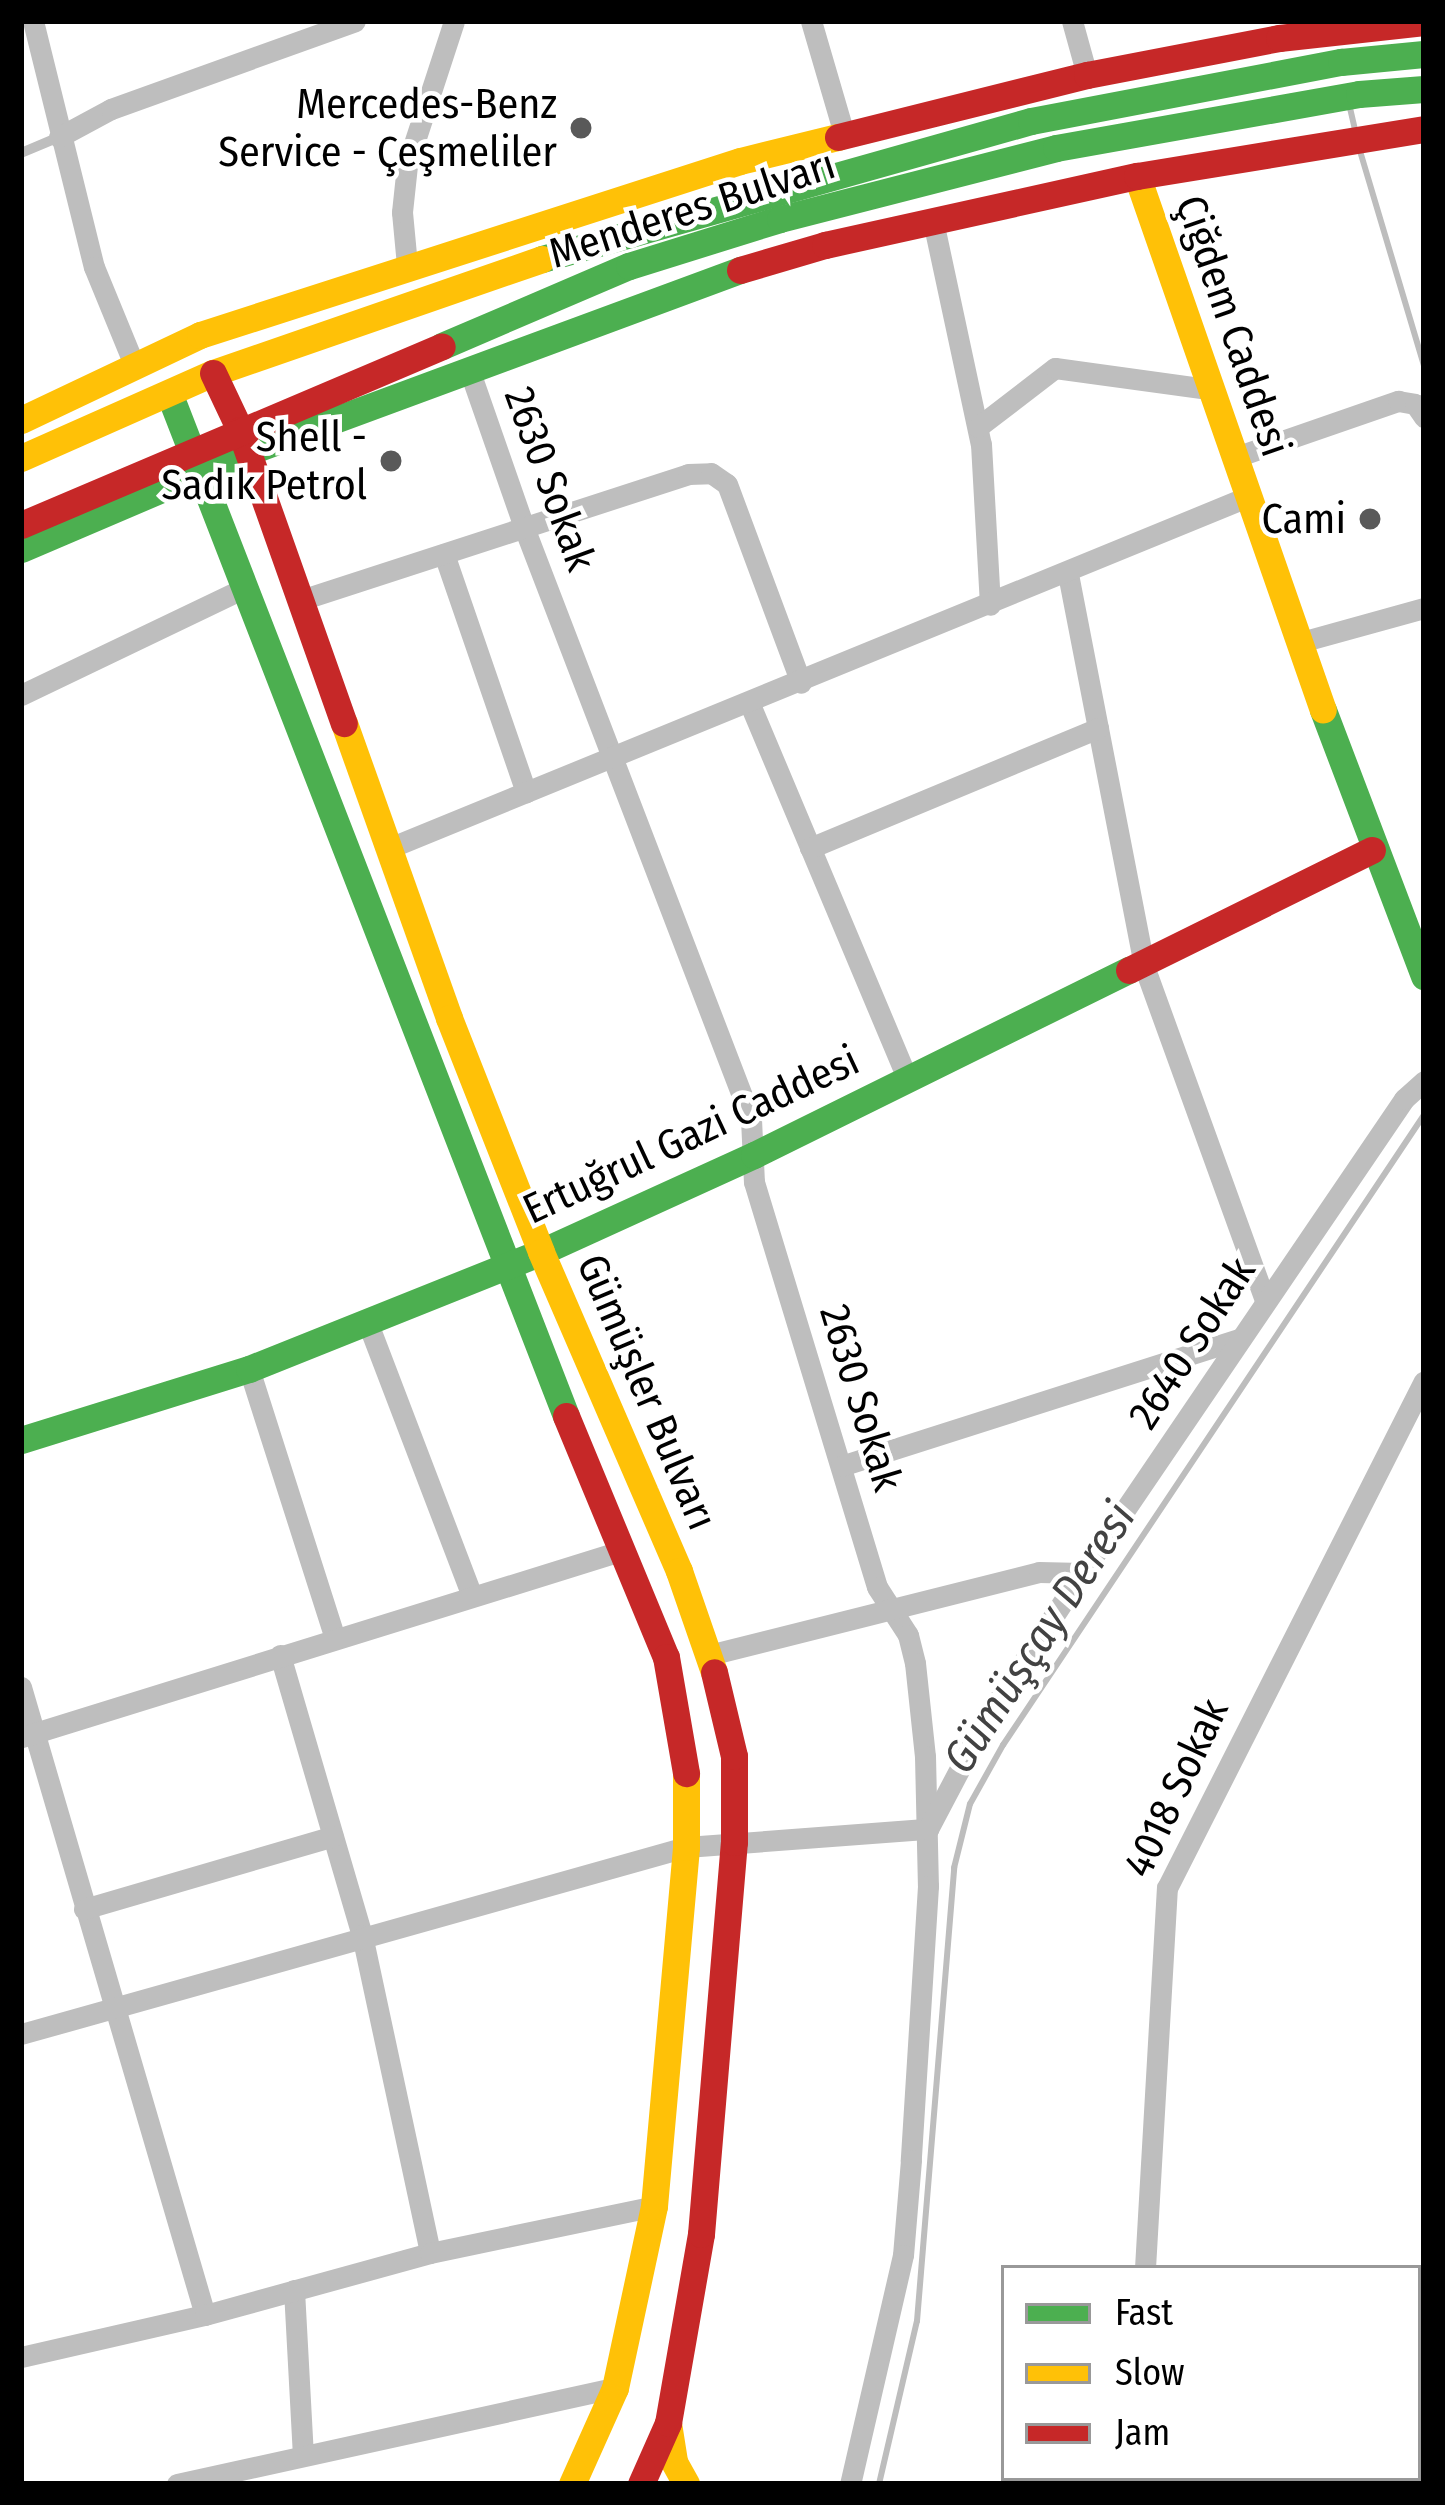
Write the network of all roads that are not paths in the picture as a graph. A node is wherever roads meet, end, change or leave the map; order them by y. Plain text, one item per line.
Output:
1 (33, 21) edge
2 (355, 21) edge
3 (454, 21) edge
4 (811, 21) edge
5 (1072, 21) edge
6 (1424, 22) edge
7 (1281, 30) edge
8 (1424, 54) edge
9 (1087, 75) junction
10 (1424, 89) edge
11 (1424, 129) edge
12 (844, 134) junction
13 (58, 137) junction
14 (21, 153) edge
15 (1137, 176) junction
16 (933, 221) junction
17 (407, 265) junction
18 (133, 362) junction
19 (470, 372) junction
20 (213, 373) junction
21 (1209, 389) junction
22 (169, 393) junction
23 (1424, 417) edge
24 (21, 420) edge
25 (978, 427) junction
26 (244, 441) junction
27 (21, 458) edge
28 (1233, 458) junction
29 (195, 465) junction
30 (1247, 497) junction
31 (21, 525) edge
32 (525, 530) junction
33 (21, 549) edge
34 (445, 554) junction
35 (1068, 574) junction
36 (242, 589) junction
37 (302, 600) junction
38 (990, 605) junction
39 (1424, 608) edge
40 (1301, 642) junction
41 (801, 683) junction
42 (21, 694) edge
43 (748, 702) junction
44 (1098, 728) junction
45 (610, 758) junction
46 (526, 792) junction
47 (810, 848) junction
48 (387, 849) junction
49 (1372, 850) junction
50 (1144, 966) junction
51 (1424, 976) edge
52 (908, 1080) junction
53 (1424, 1081) edge
54 (754, 1155) junction
55 (541, 1252) junction
56 (504, 1266) junction
57 (1265, 1301) junction
58 (368, 1321) junction
59 (1241, 1338) junction
60 (249, 1369) junction
61 (1424, 1381) edge
62 (21, 1440) edge
63 (841, 1466) junction
64 (624, 1550) junction
65 (1082, 1573) junction
66 (472, 1596) junction
67 (895, 1610) junction
68 (335, 1638) junction
69 (280, 1655) junction
70 (709, 1655) junction
71 (21, 1687) edge
72 (27, 1735) edge
73 (928, 1828) junction
74 (333, 1835) junction
75 (734, 1842) junction
76 (686, 1846) junction
77 (84, 1909) junction
78 (362, 1935) junction
79 (112, 2007) junction
80 (21, 2033) edge
81 (654, 2206) junction
82 (430, 2253) junction
83 (1145, 2265) edge
84 (294, 2290) junction
85 (205, 2315) junction
86 (21, 2357) edge
87 (615, 2388) junction
88 (668, 2423) junction
89 (303, 2456) junction
90 (177, 2484) edge
91 (572, 2484) edge
92 (641, 2484) edge
93 (686, 2484) edge
94 (850, 2484) edge

1 - 13 street
2 - 13 street
3 - 17 street
4 - 12 street
5 - 9 street
6 - 7 main road
7 - 9 main road
8 - 20 main road, Menderes Bulvarı
9 - 12 main road
10 - 26 main road, Menderes Bulvarı
11 - 15 main road
12 - 17 main road
13 - 14 lane
13 - 18 street
15 - 16 main road
15 - 21 main road, Çiğdem Caddesi
16 - 19 main road
16 - 25 street
17 - 18 main road
18 - 24 main road
19 - 26 main road
19 - 32 street, 2630 Sokak
20 - 22 main road, Menderes Bulvarı
20 - 26 main road, Gümüşler Bulvarı
21 - 25 street
21 - 28 main road, Çiğdem Caddesi
22 - 27 main road, Menderes Bulvarı
22 - 29 main road, Gümüşler Bulvarı
23 - 28 street
25 - 38 street
26 - 29 main road, Menderes Bulvarı
26 - 37 main road, Gümüşler Bulvarı
28 - 30 main road, Çiğdem Caddesi
29 - 31 main road, Menderes Bulvarı
29 - 33 main road
29 - 36 main road, Gümüşler Bulvarı
30 - 35 street
30 - 40 main road, Çiğdem Caddesi
32 - 34 street
32 - 41 street
32 - 45 street, 2630 Sokak
34 - 37 street
34 - 46 street
35 - 38 street
35 - 44 street
36 - 42 street
36 - 56 main road, Gümüşler Bulvarı
37 - 48 main road, Gümüşler Bulvarı
38 - 41 street
39 - 40 street
40 - 49 main road, Çiğdem Caddesi
41 - 43 street
43 - 45 street
43 - 47 street
44 - 47 street
44 - 50 street
45 - 46 street
45 - 54 street, 2630 Sokak
46 - 48 street
47 - 52 street
48 - 55 main road, Gümüşler Bulvarı
49 - 50 main road, Ertuğrul Gazi Caddesi
49 - 51 main road, Çiğdem Caddesi
50 - 52 main road, Ertuğrul Gazi Caddesi
50 - 57 street
52 - 54 main road, Ertuğrul Gazi Caddesi
53 - 57 street, 2640 Sokak
54 - 55 main road, Ertuğrul Gazi Caddesi
54 - 63 street, 2630 Sokak
55 - 56 main road, Ertuğrul Gazi Caddesi
55 - 70 main road, Gümüşler Bulvarı
56 - 58 main road, Ertuğrul Gazi Caddesi
56 - 64 main road, Gümüşler Bulvarı
57 - 59 street, 2640 Sokak
58 - 60 main road, Ertuğrul Gazi Caddesi
58 - 66 street
59 - 63 street
59 - 65 street, 2640 Sokak
60 - 62 main road, Ertuğrul Gazi Caddesi
60 - 68 street
61 - 83 street, 4018 Sokak
63 - 67 street, 2630 Sokak
64 - 66 street
64 - 76 main road, Gümüşler Bulvarı
65 - 67 street
65 - 73 street, 2640 Sokak
66 - 68 street
67 - 70 street
67 - 73 street, 2630 Sokak
68 - 69 street
69 - 72 street
69 - 74 street
70 - 75 main road, Gümüşler Bulvarı
71 - 72 street
72 - 77 street
73 - 75 street
73 - 94 street, 2630 Sokak
74 - 77 street
74 - 78 street
75 - 76 street
75 - 88 main road, Gümüşler Bulvarı
76 - 78 street
76 - 81 main road, Gümüşler Bulvarı
77 - 79 street
78 - 79 street
78 - 82 street
79 - 80 street
79 - 85 street
81 - 82 street
81 - 87 main road, Gümüşler Bulvarı
82 - 84 street
84 - 85 street
84 - 89 street
85 - 86 street
87 - 89 street
87 - 91 main road, Gümüşler Bulvarı
88 - 92 main road, Gümüşler Bulvarı
88 - 93 main road
89 - 90 street

